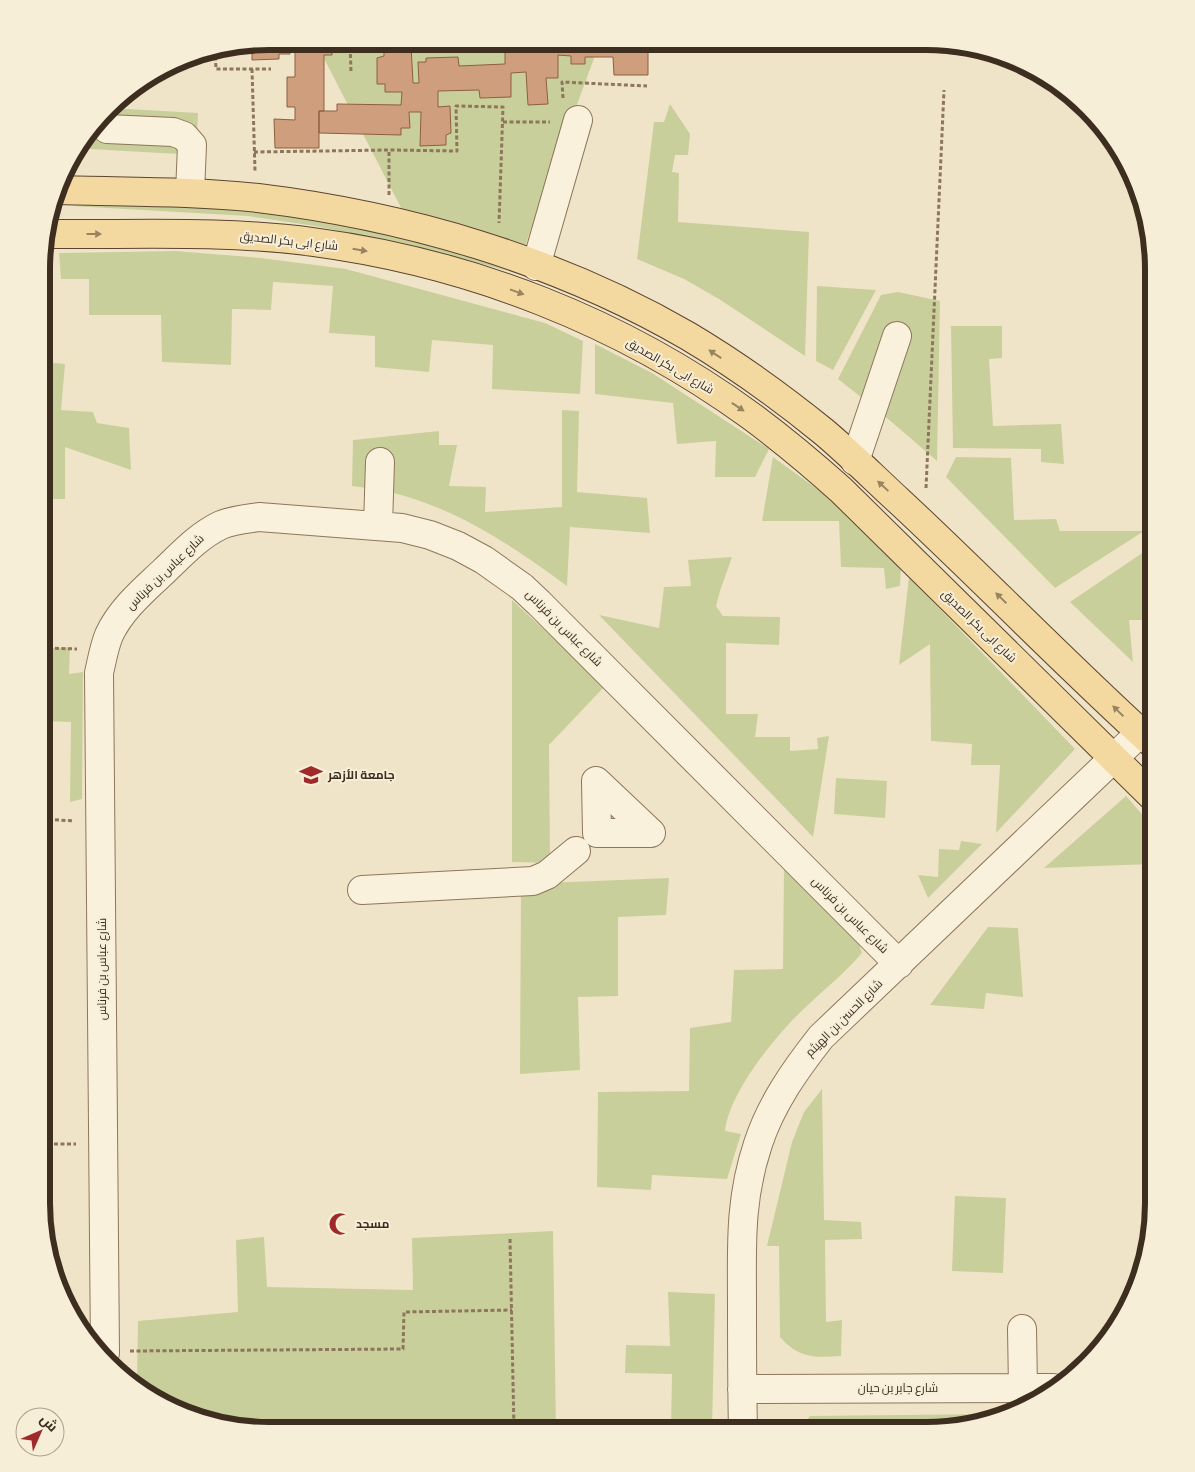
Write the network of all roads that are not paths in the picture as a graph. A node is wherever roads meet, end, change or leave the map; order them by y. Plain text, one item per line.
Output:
1 (566, 121) road end
2 (107, 130) dead end
3 (65, 190) edge
4 (190, 193) junction
5 (53, 234) edge
6 (536, 266) junction
7 (897, 336) dead end
8 (855, 461) junction
9 (380, 462) dead end
10 (378, 526) junction
11 (1145, 736) edge
12 (1145, 739) edge
13 (1114, 758) junction
14 (1145, 788) edge
15 (576, 851) dead end
16 (362, 890) dead end
17 (899, 964) junction
18 (1022, 1329) dead end
19 (105, 1348) edge
20 (1023, 1388) junction
21 (1044, 1388) edge
22 (742, 1389) junction
23 (742, 1422) edge

1 - 6 street
2 - 4 street
3 - 4 main road
4 - 6 main road
5 -> 13 main road, شارع ابى بكر الصديق
8 -> 6 main road
7 - 8 street
11 -> 8 main road
9 - 10 street
10 - 17 street, شارع عباس بن فرناس
10 - 19 street, شارع عباس بن فرناس
12 - 13 street, شارع الحسن بن الهيثم
13 - 14 main road, شارع ابى بكر الصديق
13 - 17 street, شارع الحسن بن الهيثم
15 - 16 street
17 - 22 street, شارع الحسن بن الهيثم
18 - 20 street
20 - 21 street, شارع جابر بن حيان
20 - 22 street, شارع جابر بن حيان
22 - 23 street, شارع الحسن بن الهيثم

